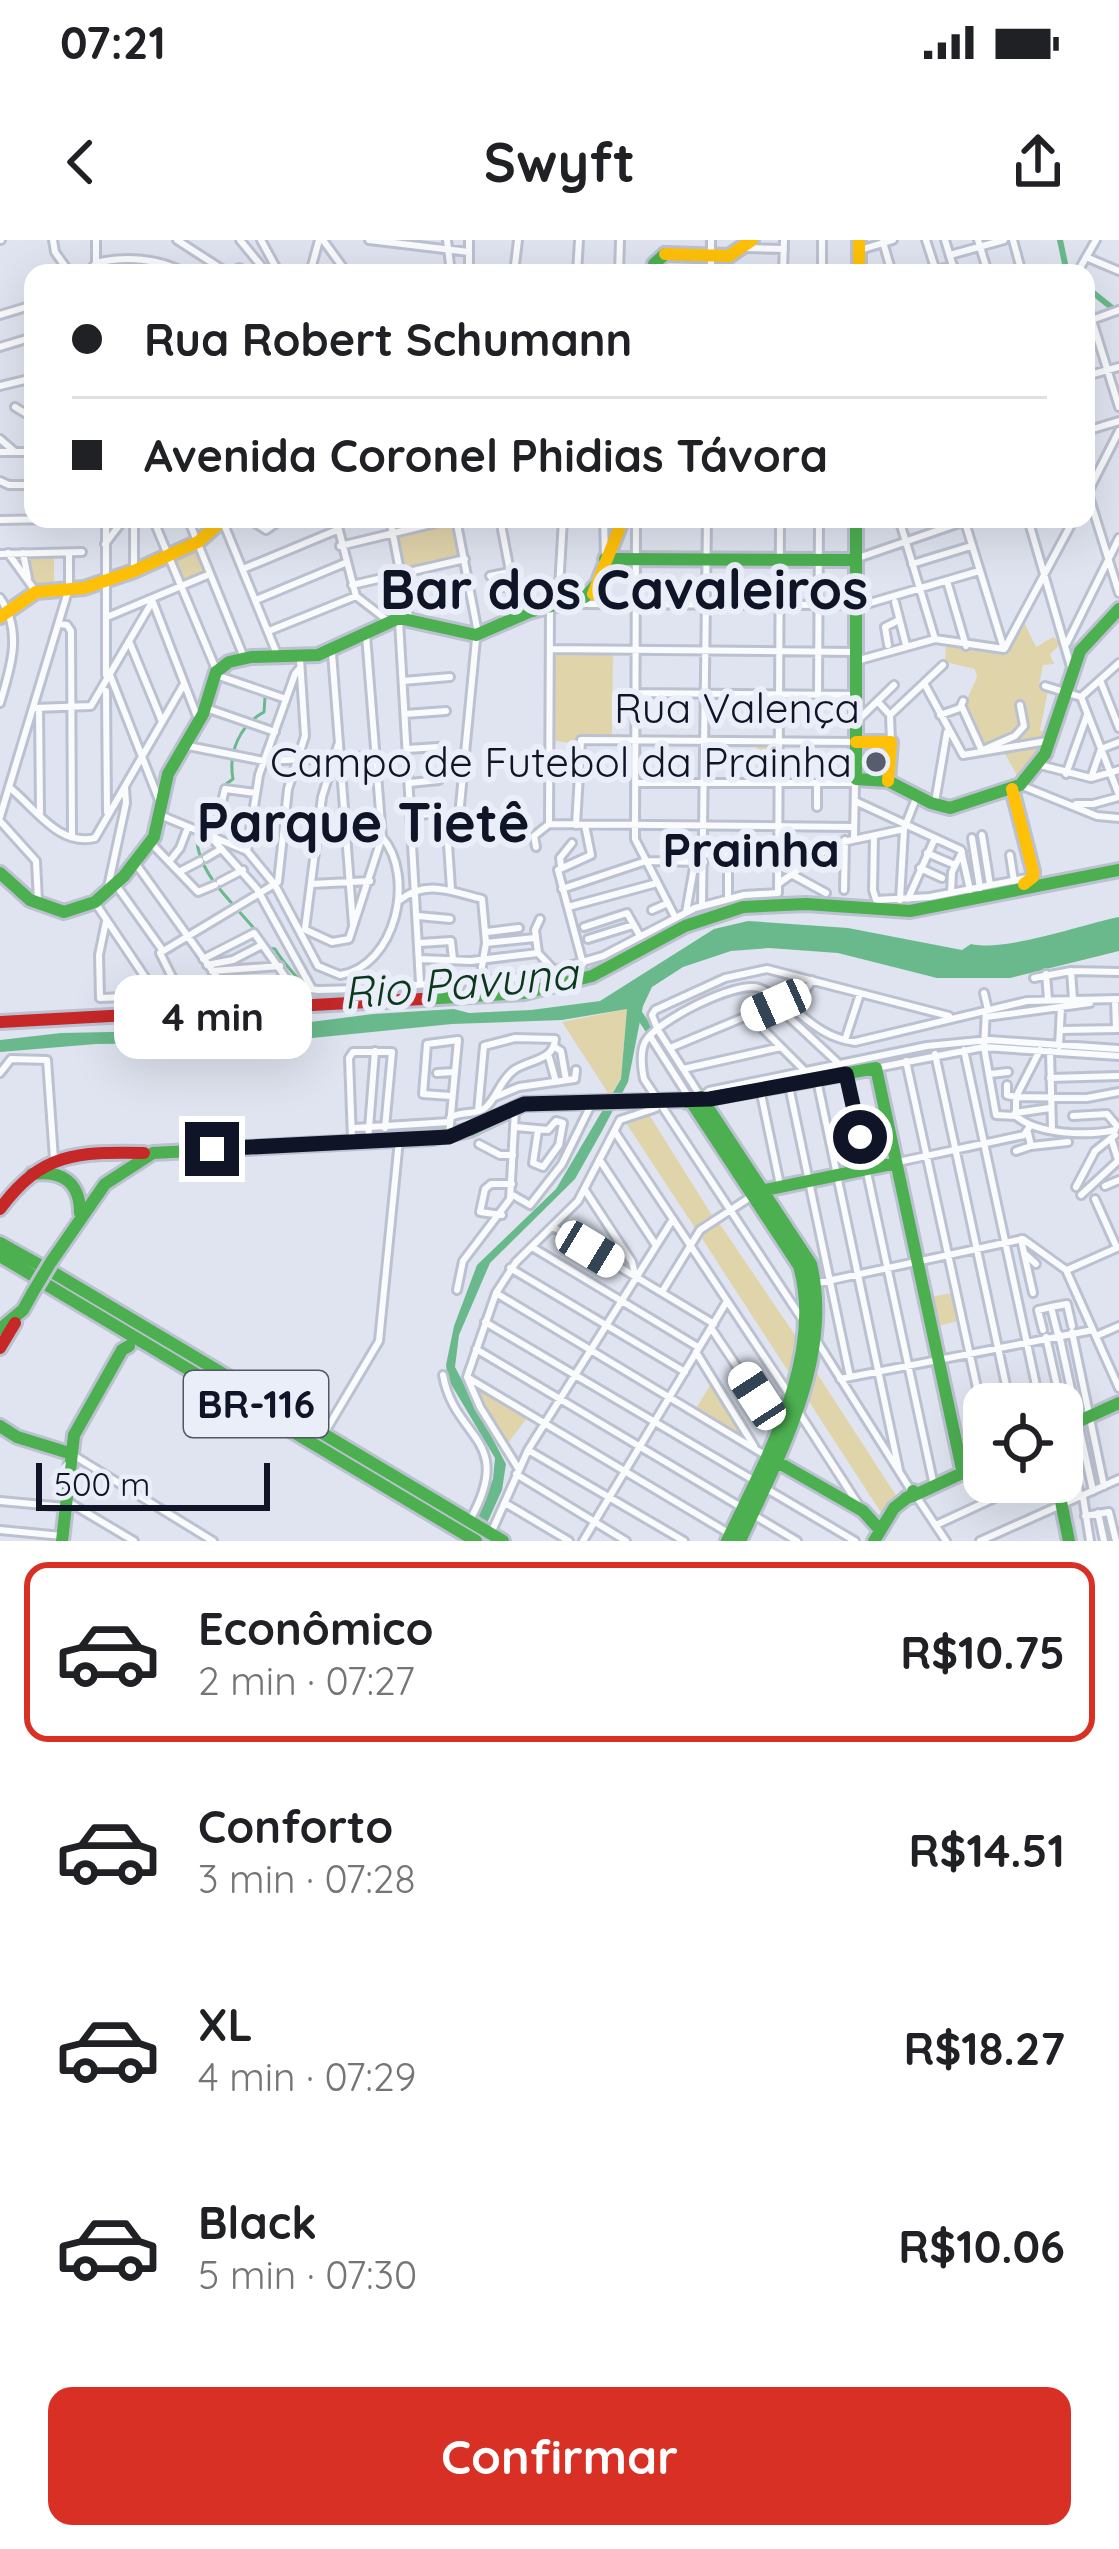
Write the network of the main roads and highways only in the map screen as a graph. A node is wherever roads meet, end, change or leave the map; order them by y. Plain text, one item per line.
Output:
1 (748, 244) edge
2 (667, 264) edge
3 (213, 528) edge
4 (617, 528) edge
5 (856, 528) edge
6 (605, 559) junction
7 (856, 560) junction
8 (3, 609) edge
9 (1119, 609) edge
10 (856, 742) junction
11 (889, 781) junction
12 (1016, 787) junction
13 (1119, 867) edge
14 (0, 874) edge
15 (1052, 878) junction
16 (1022, 881) junction
17 (312, 995) junction
18 (0, 1018) edge
19 (696, 1098) junction
20 (153, 1153) junction
21 (896, 1162) junction
22 (53, 1166) junction
23 (757, 1193) junction
24 (0, 1210) edge
25 (75, 1223) junction
26 (0, 1250) edge
27 (0, 1266) edge
28 (43, 1276) junction
29 (90, 1321) junction
30 (808, 1330) junction
31 (1, 1338) edge
32 (124, 1345) junction
33 (153, 1348) junction
34 (224, 1375) junction
35 (1119, 1403) edge
36 (270, 1412) junction
37 (1083, 1420) edge
38 (0, 1426) edge
39 (69, 1453) junction
40 (768, 1457) junction
41 (346, 1464) junction
42 (963, 1474) joint
43 (1061, 1503) edge
44 (479, 1534) edge
45 (877, 1536) edge
46 (62, 1539) edge
47 (736, 1539) edge
48 (1069, 1541) edge

1 - 2 main road
3 - 8 main road
4 - 6 main road
5 - 7 main road
6 - 7 main road
6 - 14 main road
7 - 10 main road
9 - 12 main road
10 - 11 main road
10 - 11 main road, Rua Valença
11 - 12 main road
12 - 15 main road
12 - 16 main road
13 - 15 main road
13 - 17 main road
15 - 16 main road
16 - 17 main road
17 - 18 main road
19 - 20 main road
19 - 21 main road
19 - 23 main road
20 - 22 main road
20 - 25 main road
21 - 23 main road
21 - 42 main road
22 - 24 main road
22 - 25 main road
23 - 30 main road
23 - 30 main road
25 - 28 main road
26 - 28 main road
27 - 28 main road, BR-116
28 - 29 main road, BR-116
28 - 31 main road
28 - 33 main road, BR-116
28 - 34 main road, BR-116
28 - 36 main road, BR-116
29 - 32 main road, BR-116
29 - 33 main road
30 - 40 main road
30 - 40 main road
32 - 39 main road
32 - 41 main road, BR-116
33 - 41 main road, BR-116
34 - 36 main road
34 - 44 main road, BR-116
35 - 37 main road
36 - 44 main road, BR-116
38 - 39 main road
39 - 46 main road
40 - 45 main road
40 - 47 main road
41 - 44 main road, BR-116
42 - 45 main road
43 - 48 main road

